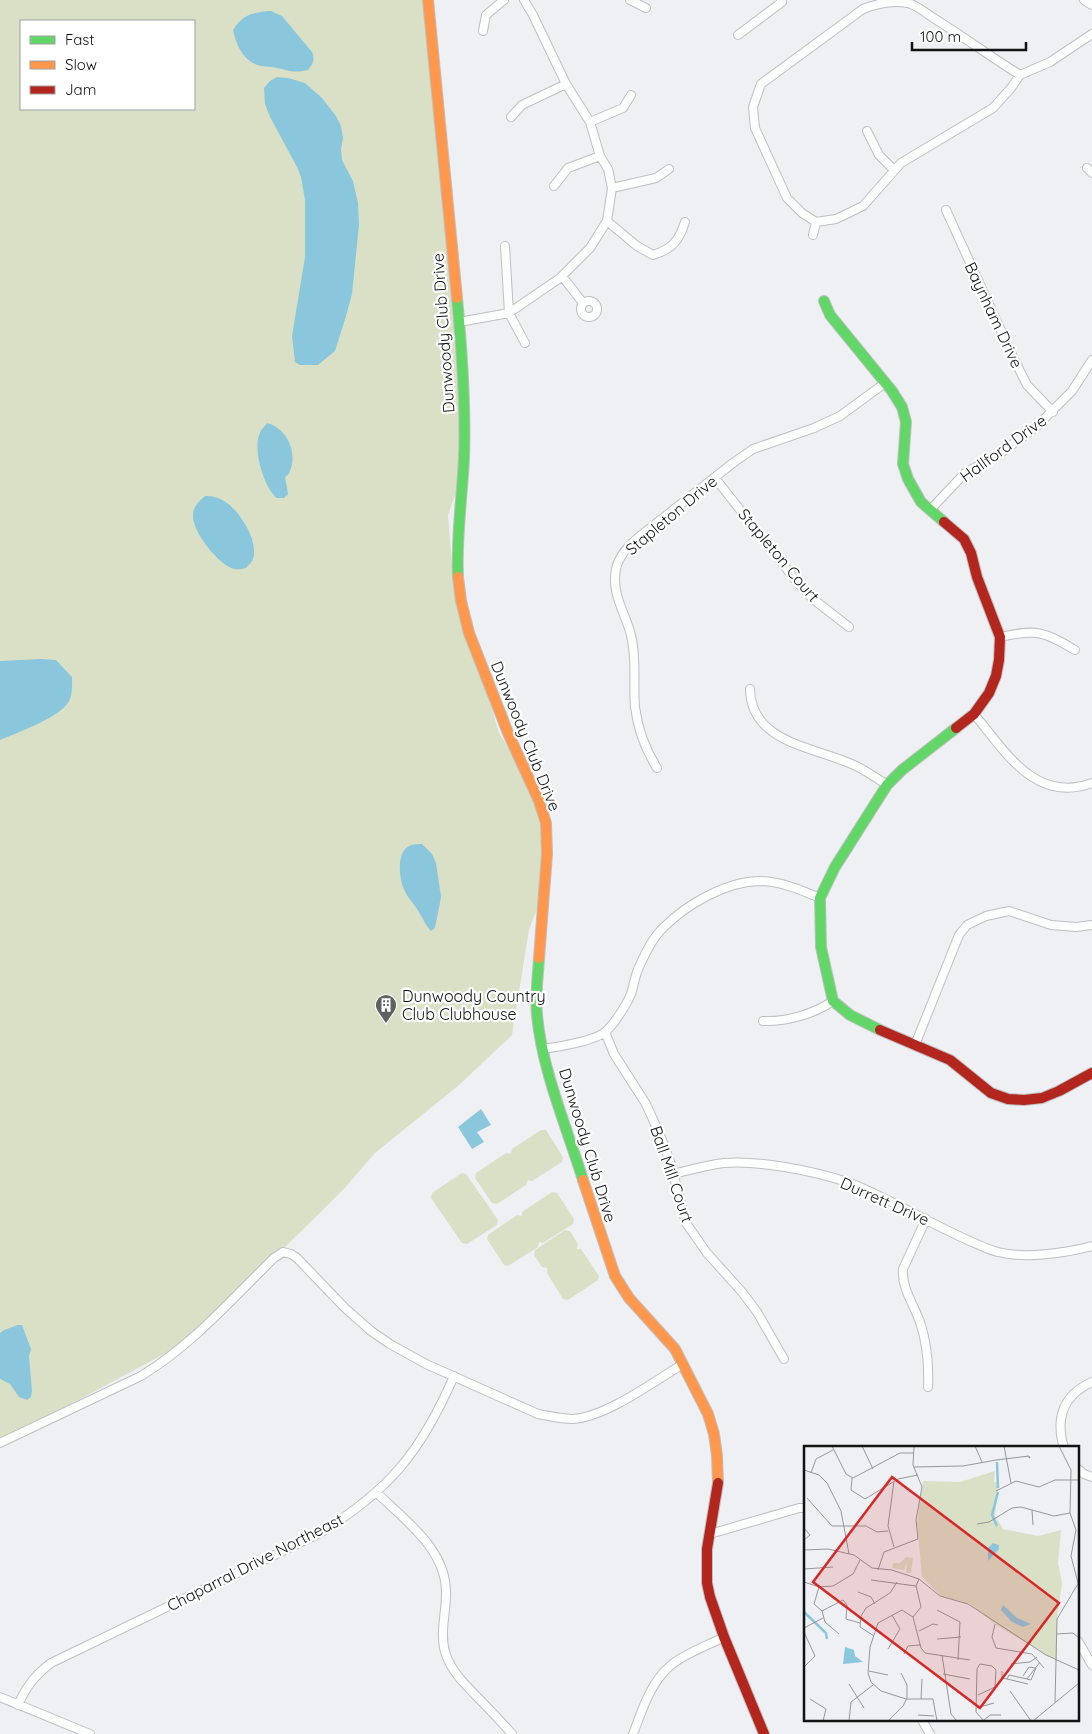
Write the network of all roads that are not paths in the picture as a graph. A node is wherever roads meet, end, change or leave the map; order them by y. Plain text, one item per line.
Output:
1 (428, 0) edge
2 (504, 0) edge
3 (524, 0) edge
4 (630, 0) edge
5 (781, 0) edge
6 (1084, 0) edge
7 (1092, 5) edge
8 (646, 8) dead end
9 (482, 31) dead end
10 (1092, 34) edge
11 (738, 35) dead end
12 (1020, 75) junction
13 (566, 84) junction
14 (631, 96) dead end
15 (512, 117) dead end
16 (590, 122) junction
17 (867, 131) dead end
18 (600, 156) junction
19 (669, 169) dead end
20 (894, 170) junction
21 (554, 186) dead end
22 (612, 188) junction
23 (946, 210) dead end
24 (607, 220) junction
25 (685, 222) dead end
26 (816, 222) junction
27 (813, 235) dead end
28 (505, 246) dead end
29 (562, 276) junction
30 (824, 301) dead end
31 (584, 303) dead end
32 (509, 313) junction
33 (459, 322) junction
34 (525, 344) dead end
35 (1092, 360) edge
36 (885, 383) junction
37 (1053, 412) junction
38 (715, 478) junction
39 (930, 510) junction
40 (849, 628) dead end
41 (1000, 636) junction
42 (1075, 650) dead end
43 (750, 689) dead end
44 (974, 714) junction
45 (657, 768) dead end
46 (1092, 783) edge
47 (887, 786) junction
48 (820, 898) junction
49 (1092, 925) edge
50 (833, 1001) junction
51 (763, 1021) dead end
52 (605, 1032) junction
53 (915, 1045) junction
54 (543, 1050) junction
55 (1092, 1073) edge
56 (673, 1174) junction
57 (926, 1219) junction
58 (1092, 1246) edge
59 (784, 1358) dead end
60 (683, 1364) junction
61 (454, 1376) junction
62 (1092, 1382) edge
63 (928, 1387) dead end
64 (0, 1443) edge
65 (1064, 1446) edge
66 (1080, 1471) edge
67 (1092, 1477) edge
68 (377, 1493) junction
69 (804, 1508) edge
70 (710, 1534) junction
71 (724, 1637) junction
72 (1080, 1644) edge
73 (1092, 1664) edge
74 (0, 1698) edge
75 (18, 1705) junction
76 (923, 1722) edge
77 (90, 1734) edge
78 (512, 1734) edge
79 (633, 1734) edge
80 (764, 1734) edge
81 (930, 1734) edge

1 - 33 street, Dunwoody Club Drive
2 - 9 street
3 - 13 street
4 - 8 street
5 - 11 street
6 - 7 street
10 - 12 street
12 - 20 street
12 - 26 street
13 - 15 street
13 - 16 street
14 - 16 street
16 - 18 street
17 - 20 street
18 - 21 street
18 - 22 street
19 - 22 street
20 - 26 street
22 - 24 street
23 - 37 street, Baynham Drive
24 - 25 street
24 - 29 street
26 - 27 street
28 - 32 street
29 - 31 street
29 - 32 street
30 - 36 street
32 - 33 street
32 - 34 street
33 - 54 street, Dunwoody Club Drive
35 - 37 street, Hallford Drive
36 - 38 street, Stapleton Drive
36 - 39 street
37 - 39 street, Hallford Drive
38 - 40 street, Stapleton Court
38 - 45 street, Stapleton Drive
39 - 41 street
41 - 42 street
41 - 44 street
43 - 47 street
44 - 46 street
44 - 47 street
47 - 48 street
48 - 50 street
48 - 52 street
49 - 53 street
50 - 51 street
50 - 53 street
52 - 54 street
52 - 56 street, Ball Mill Court
53 - 55 street
54 - 60 street, Dunwoody Club Drive
56 - 57 street, Durrett Drive
56 - 59 street, Ball Mill Court
57 - 58 street, Durrett Drive
57 - 63 street
60 - 61 street
60 - 70 street, Dunwoody Club Drive
61 - 64 street
61 - 68 street, Chaparral Drive Northeast
62 - 65 street
66 - 67 street
68 - 75 street, Chaparral Drive Northeast
68 - 78 street
69 - 70 street
70 - 71 street, Dunwoody Club Drive
71 - 79 street
71 - 80 street, Dunwoody Club Drive
72 - 73 street
74 - 75 street
75 - 77 street
76 - 81 street

